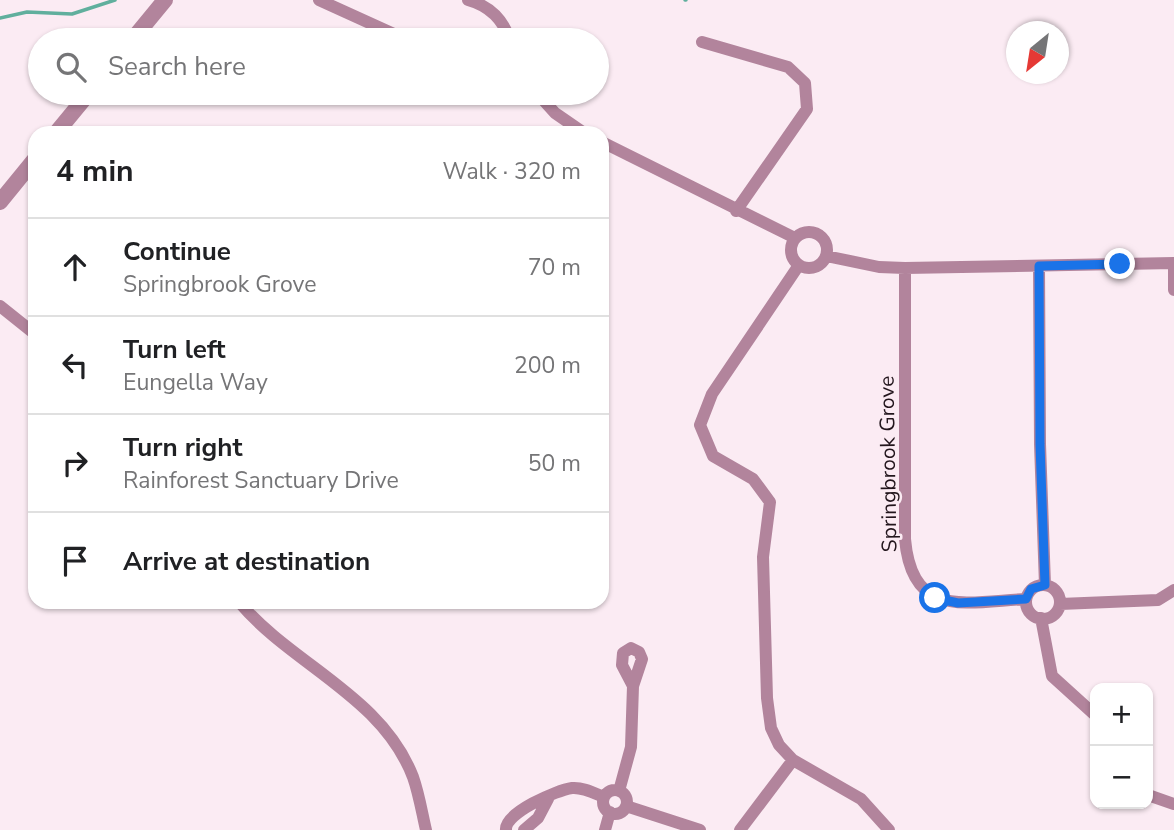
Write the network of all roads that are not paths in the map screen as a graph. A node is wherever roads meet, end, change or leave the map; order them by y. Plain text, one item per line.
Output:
1 (165, 0) edge
2 (319, 0) edge
3 (468, 0) edge
4 (142, 28) edge
5 (381, 28) edge
6 (503, 28) edge
7 (702, 41) dead end
8 (79, 105) edge
9 (548, 105) edge
10 (62, 126) edge
11 (574, 126) edge
12 (609, 146) edge
13 (28, 168) edge
14 (0, 202) edge
15 (736, 211) junction
16 (795, 238) junction
17 (826, 256) junction
18 (1174, 263) edge
19 (799, 265) junction
20 (1039, 266) junction
21 (905, 268) junction
22 (1174, 290) edge
23 (0, 306) edge
24 (28, 328) edge
25 (1045, 585) junction
26 (1174, 591) edge
27 (1026, 599) junction
28 (1060, 604) junction
29 (246, 609) edge
30 (1041, 618) junction
31 (633, 686) dead end
32 (1090, 710) edge
33 (793, 760) junction
34 (619, 791) junction
35 (604, 797) junction
36 (1153, 797) edge
37 (548, 799) junction
38 (1174, 804) edge
39 (626, 806) junction
40 (610, 812) junction
41 (426, 830) edge
42 (506, 830) edge
43 (524, 830) edge
44 (606, 830) edge
45 (700, 830) edge
46 (740, 830) edge
47 (889, 830) edge

1 - 4 street
2 - 5 street
3 - 6 street
7 - 15 street
8 - 10 street
9 - 11 street
12 - 15 street
13 - 14 street
15 - 16 street
16 - 17 street
16 - 19 street
17 - 19 street
17 - 21 street
18 - 20 street
18 - 22 street
19 - 33 street
20 - 21 street
20 - 25 street
21 - 27 street, Springbrook Grove
23 - 24 street
25 - 27 street
25 - 28 street
26 - 28 street
27 - 30 street
28 - 30 street
29 - 41 street
30 - 32 street
31 - 34 street
33 - 46 street
33 - 47 street
34 - 35 street
34 - 39 street
35 - 37 street
35 - 40 street
36 - 38 street
37 - 42 street
37 - 43 street
39 - 40 street
39 - 45 street
40 - 44 street

